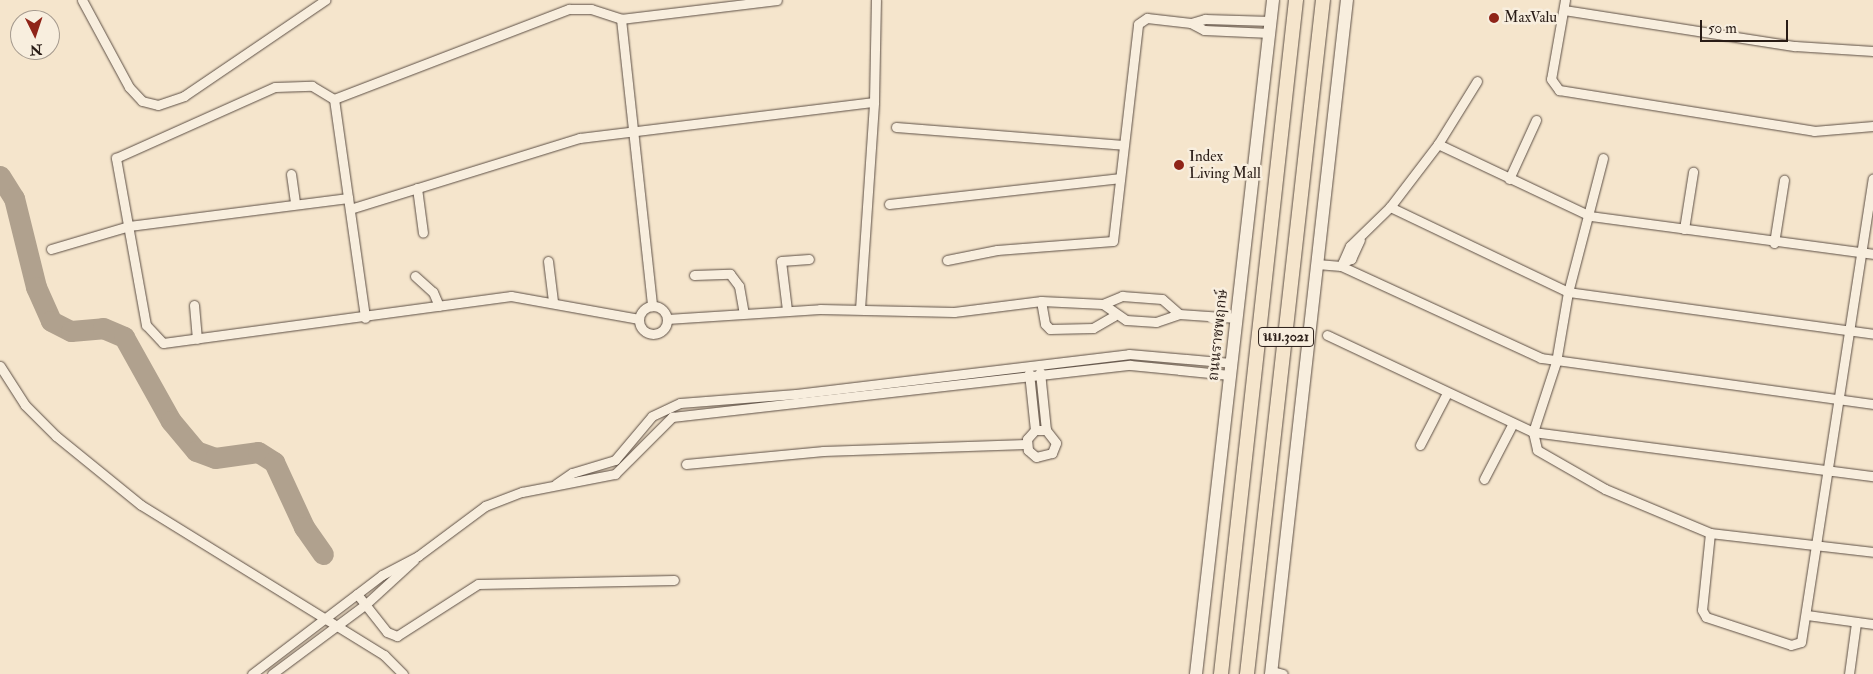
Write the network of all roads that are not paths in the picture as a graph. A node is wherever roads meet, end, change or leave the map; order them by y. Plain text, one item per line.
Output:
1 (82, 0) edge
2 (325, 0) edge
3 (777, 0) edge
4 (876, 0) edge
5 (1272, 0) edge
6 (1280, 0) edge
7 (1296, 0) edge
8 (1323, 0) edge
9 (1347, 0) edge
10 (1565, 0) edge
11 (1564, 10) junction
12 (622, 19) junction
13 (1270, 31) junction
14 (1873, 51) edge
15 (1477, 81) dead end
16 (334, 99) junction
17 (874, 102) junction
18 (1536, 120) dead end
19 (1873, 126) edge
20 (896, 127) dead end
21 (636, 133) junction
22 (1438, 144) junction
23 (1123, 145) junction
24 (1602, 158) dead end
25 (1693, 172) dead end
26 (291, 174) dead end
27 (1119, 178) junction
28 (1509, 179) junction
29 (1873, 179) edge
30 (1784, 180) dead end
31 (417, 188) junction
32 (348, 198) junction
33 (295, 204) junction
34 (889, 204) dead end
35 (1390, 207) junction
36 (350, 209) junction
37 (1590, 216) junction
38 (129, 226) junction
39 (1684, 230) junction
40 (423, 233) dead end
41 (1774, 243) junction
42 (51, 249) dead end
43 (1862, 253) junction
44 (1873, 254) edge
45 (809, 259) dead end
46 (947, 260) dead end
47 (548, 262) dead end
48 (1317, 264) junction
49 (1342, 264) junction
50 (694, 275) dead end
51 (415, 276) dead end
52 (1568, 292) junction
53 (553, 301) junction
54 (1041, 301) junction
55 (1103, 304) junction
56 (194, 305) dead end
57 (438, 306) junction
58 (652, 306) junction
59 (860, 309) junction
60 (788, 310) junction
61 (744, 314) junction
62 (1179, 314) junction
63 (1114, 316) junction
64 (365, 318) junction
65 (1237, 318) junction
66 (639, 319) junction
67 (667, 319) junction
68 (1851, 332) junction
69 (1873, 334) edge
70 (1327, 335) dead end
71 (198, 339) junction
72 (1129, 354) junction
73 (1556, 362) junction
74 (1040, 364) junction
75 (1130, 365) junction
76 (0, 366) edge
77 (1028, 366) junction
78 (1231, 369) junction
79 (1041, 376) junction
80 (1029, 377) junction
81 (1447, 393) junction
82 (796, 394) junction
83 (1841, 401) junction
84 (1873, 404) edge
85 (797, 405) junction
86 (1512, 425) junction
87 (1035, 430) junction
88 (1046, 430) junction
89 (1533, 432) junction
90 (638, 433) junction
91 (647, 440) junction
92 (1026, 444) junction
93 (1420, 445) dead end
94 (686, 464) dead end
95 (1830, 473) junction
96 (1873, 476) edge
97 (1484, 479) dead end
98 (556, 484) junction
99 (1710, 533) junction
100 (1818, 549) junction
101 (1873, 552) edge
102 (418, 556) junction
103 (674, 580) dead end
104 (357, 594) junction
105 (366, 604) junction
106 (1807, 615) junction
107 (324, 620) junction
108 (1856, 623) junction
109 (1873, 624) edge
110 (336, 626) junction
111 (1275, 673) edge
112 (252, 674) edge
113 (272, 674) edge
114 (403, 674) edge
115 (1196, 674) edge
116 (1220, 674) edge
117 (1247, 674) edge
118 (1849, 674) edge

1 - 2 street
3 - 12 street
4 - 17 street
5 - 13 main road, ถนนราชพฤกษ์ / นบ.3021
6 - 13 main road
7 - 116 main road, นบ.3021
8 - 117 main road, นบ.3021
9 - 48 main road, นบ.3021
10 - 11 street
11 - 14 street
11 - 19 street
12 - 16 street
12 - 21 street
13 - 23 street
13 - 65 main road, ถนนราชพฤกษ์ / นบ.3021
15 - 22 street
16 - 32 street
16 - 38 street
17 - 21 street
17 - 59 street
18 - 28 street
20 - 23 street
21 - 31 street
21 - 58 street
22 - 28 street
22 - 35 street
23 - 27 street
24 - 37 street
25 - 39 street
26 - 33 street
27 - 34 street
27 - 46 street
28 - 37 street
29 - 43 street
30 - 41 street
31 - 36 street
31 - 40 street
32 - 33 street
32 - 36 street
33 - 38 street
35 - 49 street
35 - 52 street
36 - 64 street
37 - 39 street
37 - 52 street
38 - 42 street
38 - 71 street
39 - 41 street
41 - 43 street
43 - 44 street
43 - 68 street
45 - 60 street
47 - 53 street
48 - 49 street
48 - 111 main road, นบ.3021
49 - 73 street
50 - 61 street
51 - 57 street
52 - 68 street
52 - 73 street
53 - 57 street
53 - 66 street
54 - 55 street
54 - 59 street
54 - 63 street
55 - 62 street
55 - 63 street
56 - 71 street
57 - 64 street
58 - 66 street
58 - 67 street
59 - 60 street
60 - 61 street
61 - 67 street
62 - 63 street
62 - 65 street
64 - 71 street
65 - 78 main road, ถนนราชพฤกษ์ / นบ.3021
66 - 67 street
68 - 69 street
68 - 83 street
70 - 81 street
72 - 74 street
72 - 75 street
72 - 78 street
73 - 83 street
73 - 89 street
74 - 77 street
74 - 79 street
75 - 78 street
75 - 79 street
76 - 107 street
77 - 80 street
77 - 82 street
78 - 115 main road, ถนนราชพฤกษ์ / นบ.3021
79 - 80 street
79 - 88 street
80 - 85 street
80 - 87 street
81 - 86 street
81 - 93 street
82 - 85 street
82 - 90 street
83 - 84 street
83 - 95 street
85 - 91 street
86 - 89 street
86 - 97 street
87 - 88 street
87 - 92 street
88 - 92 street
89 - 95 street
89 - 99 street
90 - 91 street
90 - 98 street
91 - 98 street
92 - 94 street
95 - 96 street
95 - 100 street
98 - 102 street
99 - 100 street
99 - 106 street
100 - 101 street
100 - 106 street
102 - 104 street
102 - 105 street
103 - 105 street
104 - 105 street
104 - 107 street
105 - 110 street
106 - 108 street
107 - 110 street
107 - 112 street
108 - 109 street
108 - 118 street
110 - 113 street
110 - 114 street

